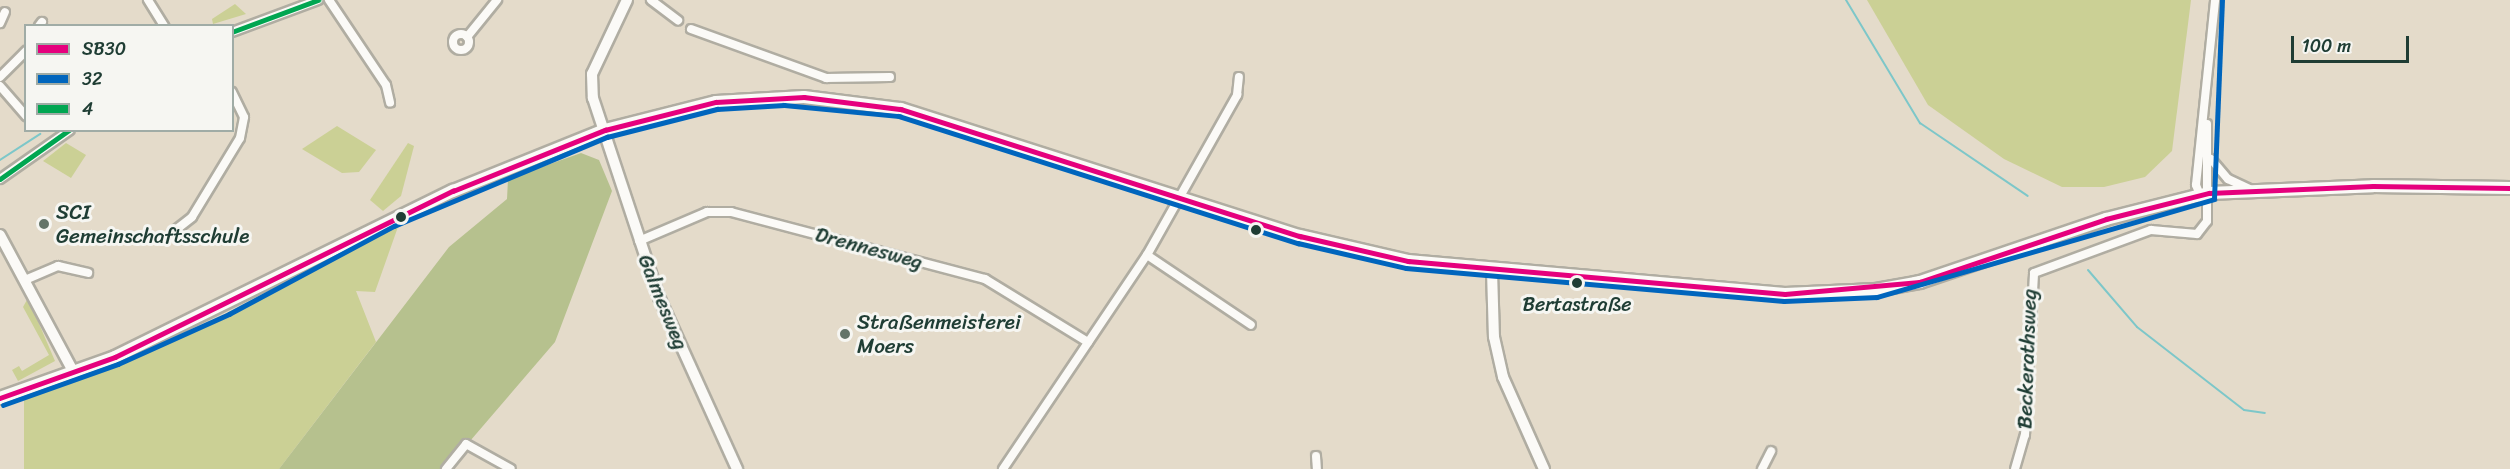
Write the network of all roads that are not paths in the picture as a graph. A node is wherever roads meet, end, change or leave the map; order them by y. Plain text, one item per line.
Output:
1 (148, 0) edge
2 (318, 0) edge
3 (329, 0) edge
4 (497, 0) edge
5 (627, 0) edge
6 (651, 0) edge
7 (2216, 0) edge
8 (5, 12) dead end
9 (678, 20) dead end
10 (0, 22) edge
11 (163, 24) edge
12 (691, 29) dead end
13 (234, 31) edge
14 (467, 37) dead end
15 (24, 53) edge
16 (0, 77) edge
17 (890, 77) dead end
18 (1239, 77) dead end
19 (0, 86) edge
20 (234, 96) edge
21 (390, 103) dead end
22 (24, 114) edge
23 (2207, 124) junction
24 (605, 130) junction
25 (67, 132) edge
26 (2209, 146) junction
27 (0, 179) edge
28 (2510, 188) edge
29 (2249, 189) junction
30 (1181, 196) junction
31 (2205, 198) junction
32 (172, 232) dead end
33 (0, 235) edge
34 (639, 241) junction
35 (1147, 255) junction
36 (1492, 272) junction
37 (88, 273) dead end
38 (25, 280) junction
39 (1251, 325) dead end
40 (1088, 342) junction
41 (74, 373) junction
42 (0, 398) edge
43 (1771, 451) dead end
44 (1316, 456) dead end
45 (446, 469) edge
46 (512, 469) edge
47 (736, 469) edge
48 (1004, 469) edge
49 (1317, 469) edge
50 (1545, 469) edge
51 (1762, 469) edge
52 (2015, 469) edge

1 - 11 street
2 - 13 street
3 - 21 street
4 - 14 street
5 - 24 street, Galmesweg
6 - 9 street
7 - 23 street
8 - 10 street
12 - 17 street
15 - 16 street
18 - 30 street
19 - 22 street
20 - 32 street
23 - 26 street
23 - 31 street
24 - 30 main road
24 - 34 street, Galmesweg
24 - 41 main road
25 - 27 street
26 - 29 street
26 - 31 street
28 - 29 main road
29 - 31 main road
30 - 35 street
30 - 36 main road
31 - 36 main road
31 - 52 street, Beckerathsweg
33 - 38 street
34 - 40 street, Drennesweg
34 - 47 street, Galmesweg
35 - 39 street
35 - 40 street
36 - 50 street
37 - 38 street
38 - 41 street
40 - 48 street
41 - 42 main road
43 - 51 street
44 - 49 street
45 - 46 street

